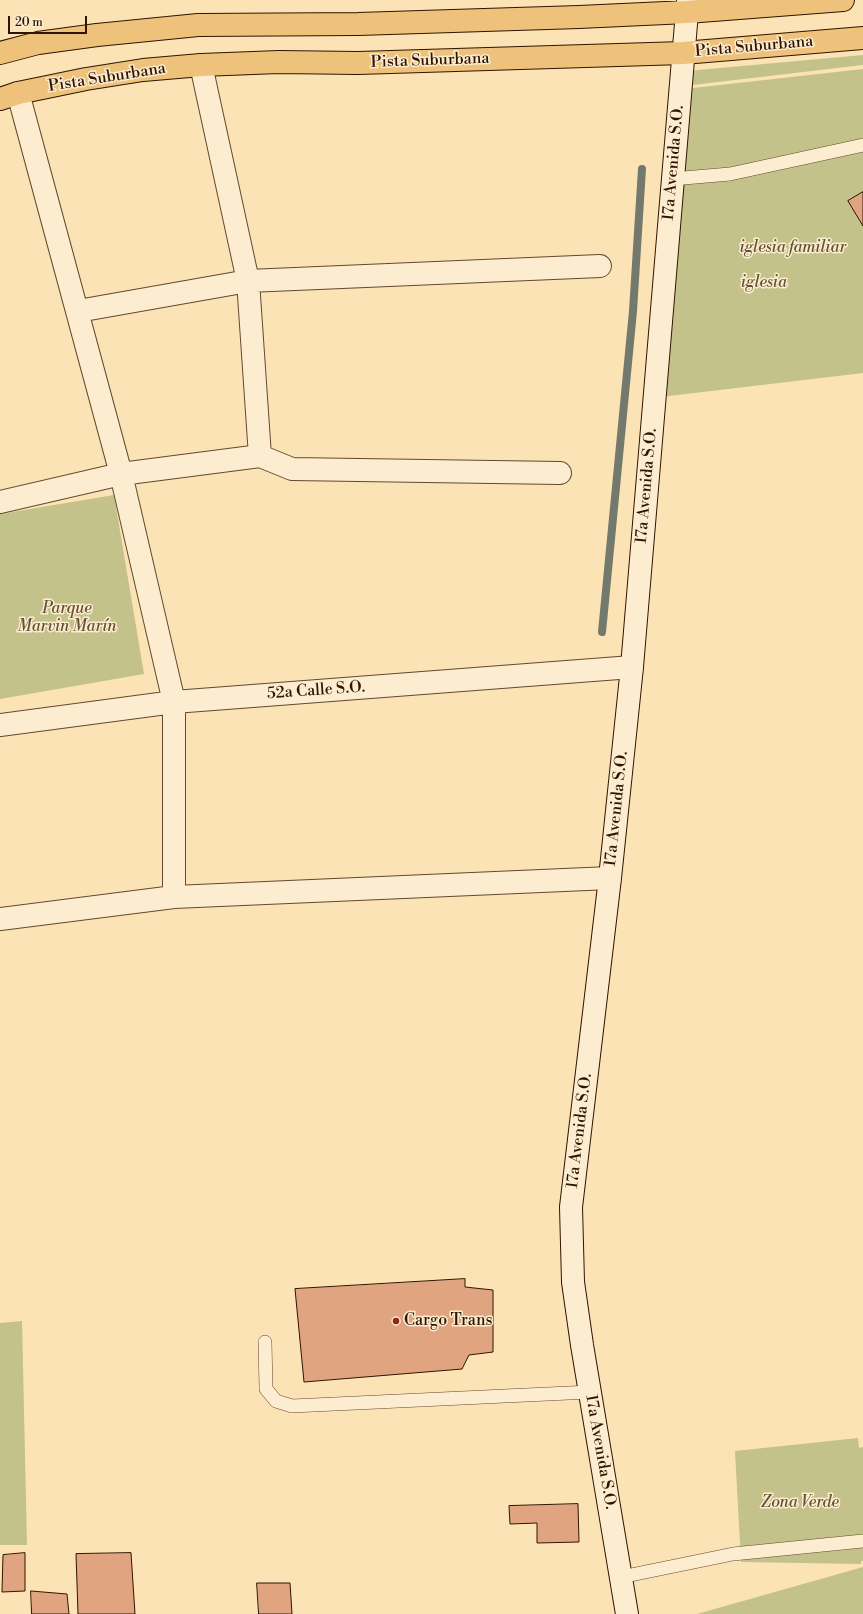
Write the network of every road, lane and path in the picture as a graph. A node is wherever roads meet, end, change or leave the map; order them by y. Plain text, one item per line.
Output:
1 (843, 0) edge
2 (687, 6) edge
3 (863, 38) edge
4 (0, 53) edge
5 (683, 53) junction
6 (201, 66) junction
7 (9, 96) edge
8 (863, 145) edge
9 (672, 179) junction
10 (600, 266) dead end
11 (248, 281) junction
12 (78, 311) junction
13 (260, 456) junction
14 (121, 474) junction
15 (560, 474) dead end
16 (0, 502) edge
17 (632, 667) junction
18 (174, 702) junction
19 (0, 725) edge
20 (610, 878) junction
21 (174, 897) junction
22 (0, 919) edge
23 (265, 1342) dead end
24 (590, 1392) junction
25 (863, 1541) edge
26 (621, 1577) junction
27 (627, 1614) edge

1 - 2 main road
2 - 4 main road
2 - 5 street, 17a Avenida S.O.
3 - 5 main road, Pista Suburbana
5 - 6 main road, Pista Suburbana
5 - 9 street, 17a Avenida S.O.
6 - 7 main road, Pista Suburbana
6 - 11 street
7 - 12 street
8 - 9 lane
9 - 17 street, 17a Avenida S.O.
10 - 11 street
11 - 12 street
11 - 13 street
12 - 14 street
13 - 14 street
13 - 15 street
14 - 16 street
14 - 18 street
17 - 18 street, 52a Calle S.O.
17 - 20 street, 17a Avenida S.O.
18 - 19 street, 52a Calle S.O.
18 - 21 street
20 - 21 street
20 - 24 street, 17a Avenida S.O.
21 - 22 street
23 - 24 lane
24 - 26 street, 17a Avenida S.O.
25 - 26 lane
26 - 27 street, 17a Avenida S.O.

